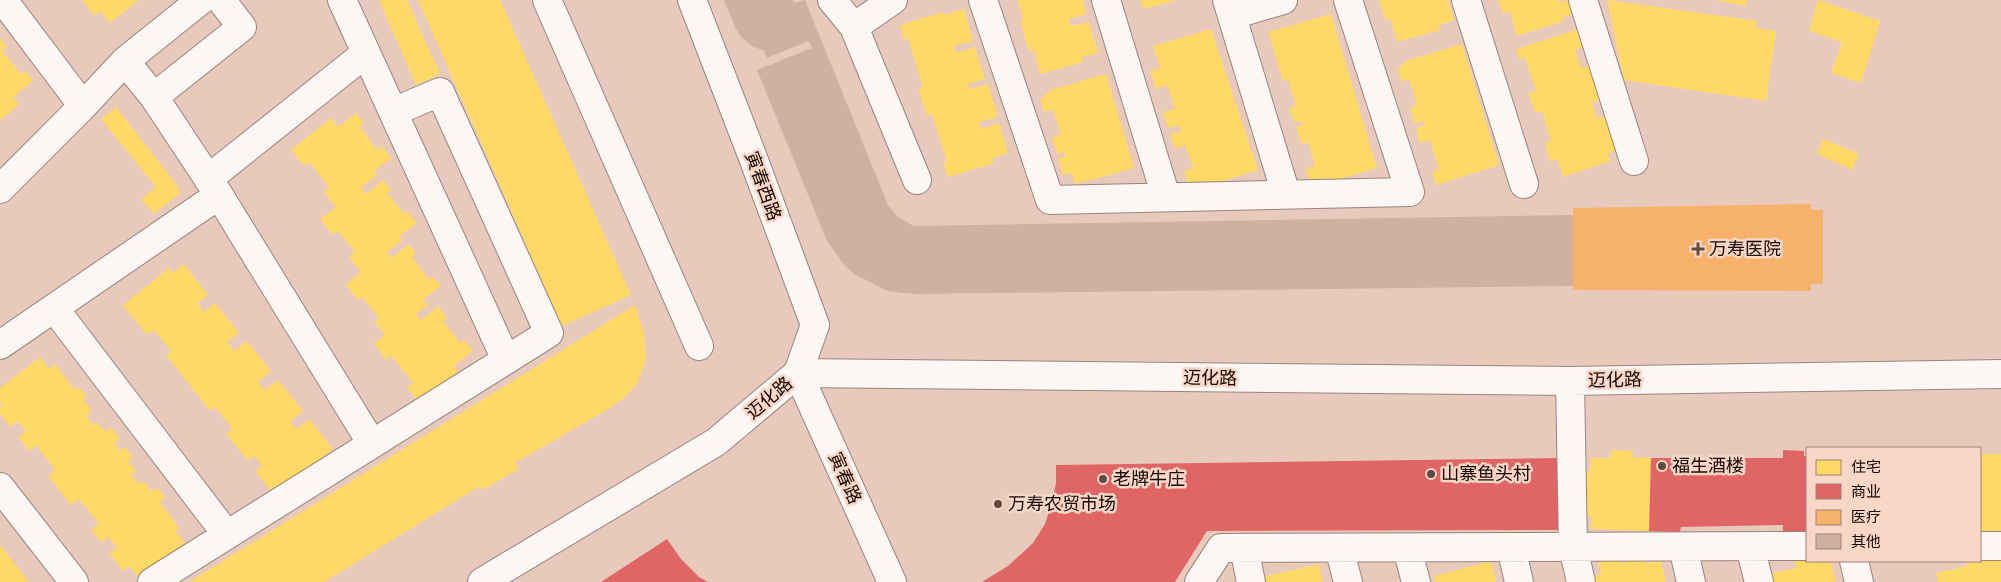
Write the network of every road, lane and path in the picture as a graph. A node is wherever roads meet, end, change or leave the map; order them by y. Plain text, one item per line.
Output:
1 (3, 0) edge
2 (201, 0) edge
3 (221, 0) edge
4 (342, 0) edge
5 (547, 0) edge
6 (692, 0) edge
7 (832, 0) edge
8 (893, 0) edge
9 (983, 0) edge
10 (1106, 0) edge
11 (1283, 0) edge
12 (1348, 0) edge
13 (1466, 0) edge
14 (1583, 0) edge
15 (1230, 8) edge
16 (854, 27) junction
17 (366, 52) junction
18 (125, 61) junction
19 (154, 97) junction
20 (83, 106) junction
21 (393, 112) junction
22 (1634, 161) dead end
23 (917, 180) dead end
24 (1524, 184) dead end
25 (213, 187) junction
26 (0, 189) edge
27 (1286, 194) junction
28 (1166, 197) junction
29 (54, 308) junction
30 (0, 345) edge
31 (699, 346) dead end
32 (506, 360) junction
33 (798, 374) junction
34 (2001, 374) edge
35 (1570, 381) junction
36 (372, 444) junction
37 (0, 487) edge
38 (227, 535) junction
39 (1806, 546) edge
40 (1981, 546) edge
41 (2001, 546) edge
42 (1511, 547) junction
43 (1573, 547) junction
44 (1683, 547) junction
45 (1750, 547) junction
46 (1244, 548) junction
47 (1339, 548) junction
48 (1407, 548) junction
49 (1854, 562) edge
50 (74, 582) edge
51 (152, 582) edge
52 (482, 582) edge
53 (892, 582) edge
54 (1200, 582) edge
55 (1251, 582) edge
56 (1348, 582) edge
57 (1416, 582) edge
58 (1519, 582) edge
59 (1581, 582) edge
60 (1692, 582) edge
61 (1759, 582) edge
62 (1860, 582) edge

1 - 20 street
2 - 18 street
3 - 19 street
4 - 17 street
5 - 31 street
6 - 33 street, 寅春西路
7 - 16 street
8 - 16 street
9 - 28 street
10 - 28 street
11 - 15 street
12 - 27 street
13 - 24 street
14 - 22 street
15 - 27 street
16 - 23 street
17 - 21 street
17 - 25 street
18 - 19 street
18 - 20 street
19 - 25 street
20 - 26 street
21 - 32 street
21 - 32 street
25 - 29 street
25 - 36 street
27 - 28 street
29 - 30 street
29 - 38 street
32 - 36 street
33 - 35 street, 迈化路
33 - 52 street, 迈化路
33 - 53 street, 寅春路
34 - 35 street, 迈化路
35 - 43 street
36 - 38 street
37 - 50 street
38 - 51 street
39 - 45 street
40 - 41 street
42 - 43 street
42 - 48 street
42 - 58 street
43 - 44 street
43 - 59 street
44 - 45 street
44 - 60 street
45 - 61 street
46 - 47 street
46 - 54 street
46 - 55 street
47 - 48 street
47 - 56 street
48 - 57 street
49 - 62 street

